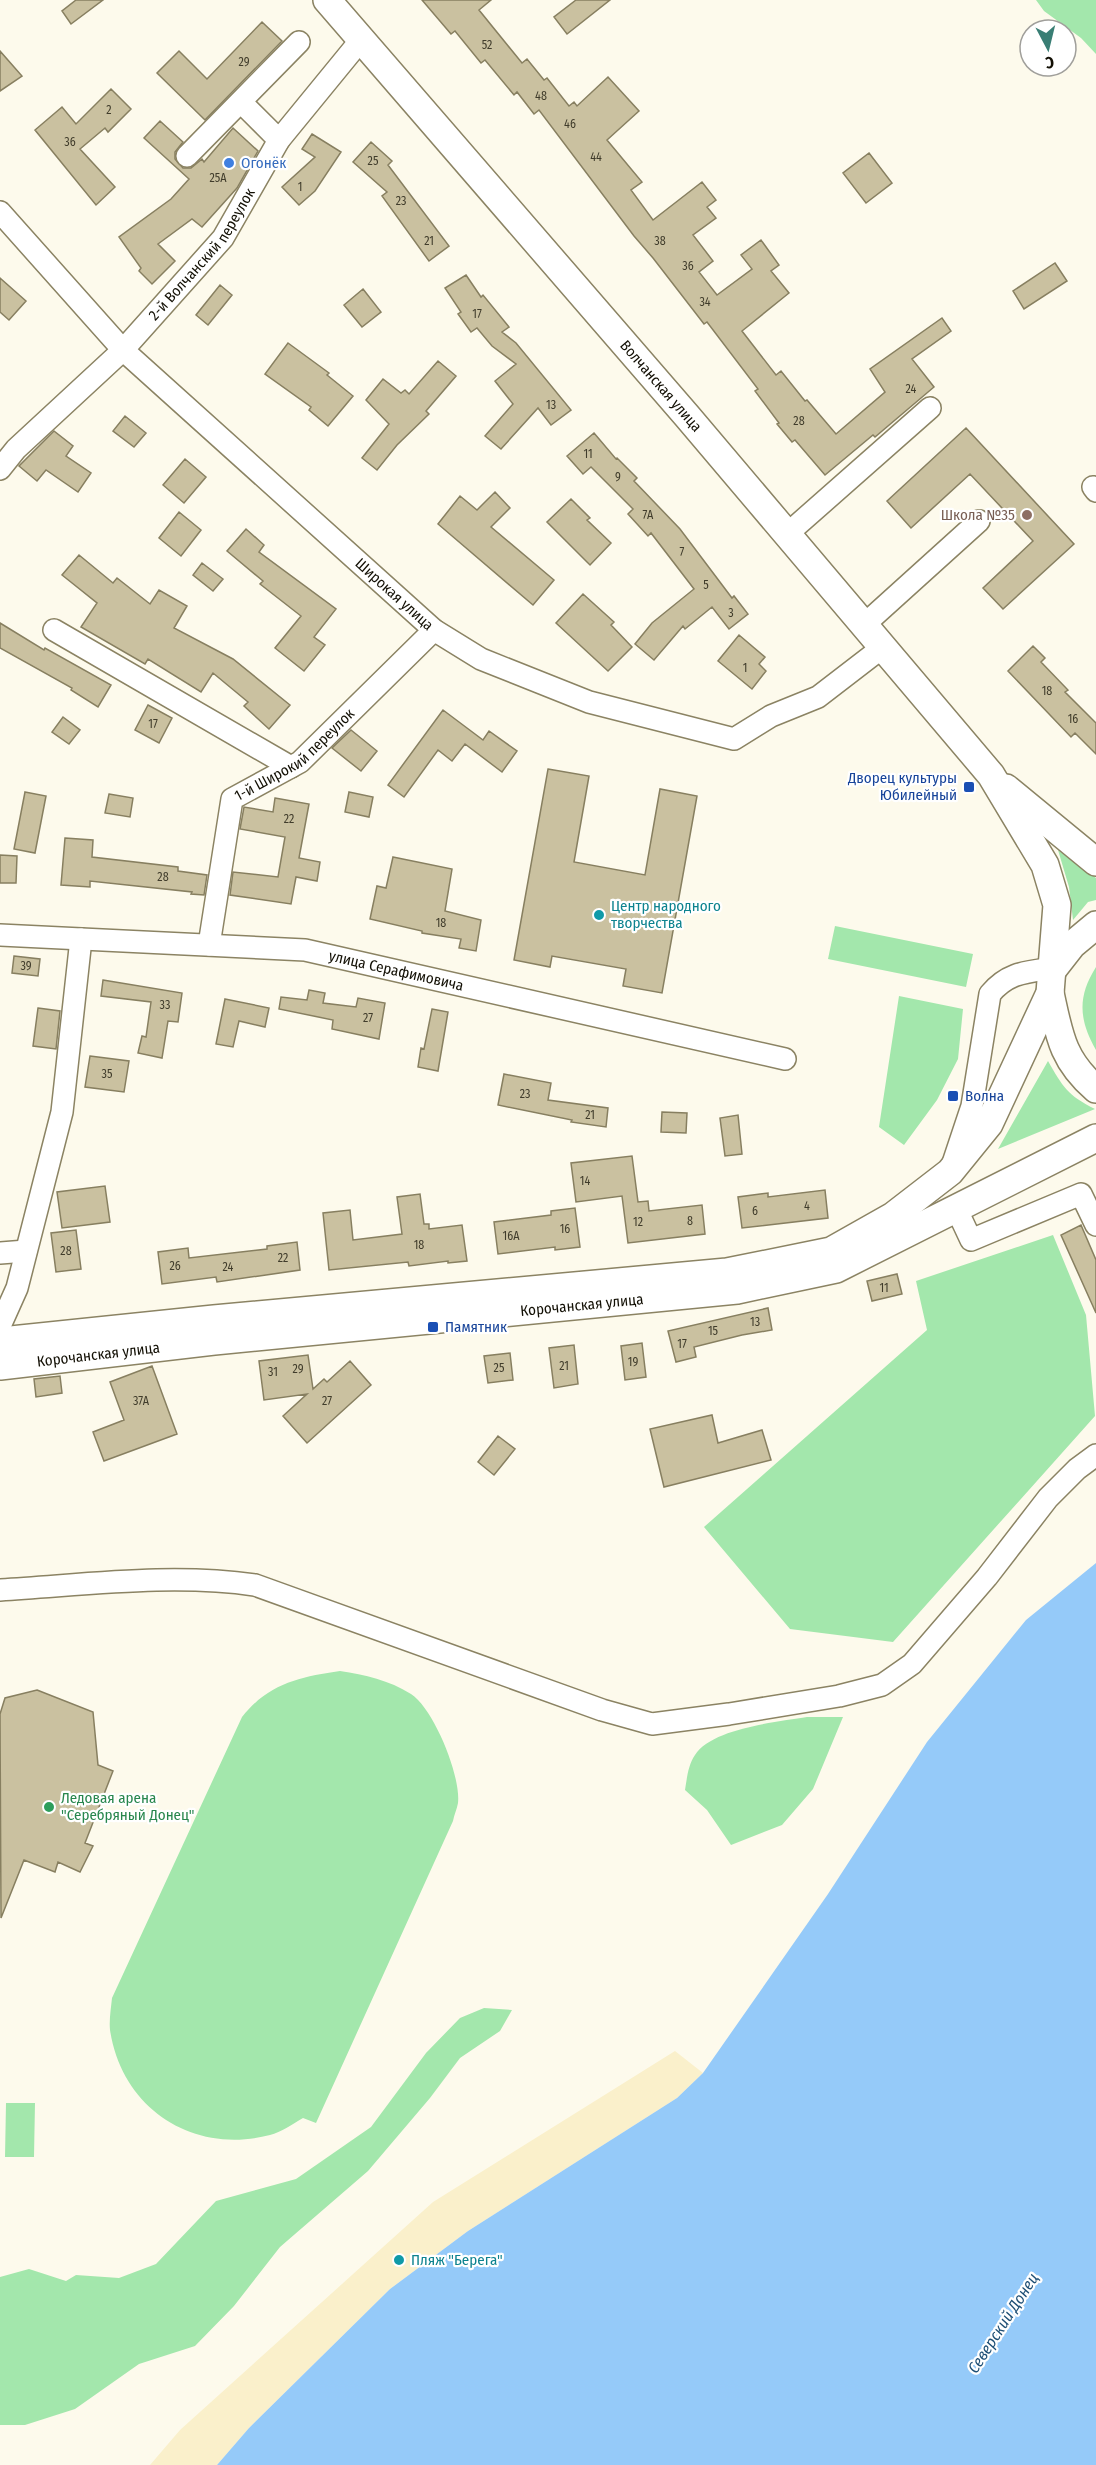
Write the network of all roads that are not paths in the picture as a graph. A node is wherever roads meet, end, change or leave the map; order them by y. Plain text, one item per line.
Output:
1 (327, 0) edge
2 (360, 41) junction
3 (299, 42) dead end
4 (241, 102) junction
5 (279, 140) junction
6 (187, 156) dead end
7 (0, 212) edge
8 (123, 350) junction
9 (930, 408) dead end
10 (0, 470) edge
11 (979, 521) dead end
12 (786, 535) junction
13 (865, 624) junction
14 (54, 630) dead end
15 (434, 630) junction
16 (883, 647) junction
17 (291, 766) junction
18 (991, 775) junction
19 (1096, 862) edge
20 (1096, 925) edge
21 (0, 935) edge
22 (81, 939) junction
23 (209, 945) junction
24 (1052, 980) junction
25 (785, 1059) dead end
26 (1096, 1089) edge
27 (1096, 1138) edge
28 (950, 1172) junction
29 (1089, 1190) edge
30 (956, 1208) junction
31 (1096, 1225) edge
32 (26, 1251) junction
33 (0, 1254) edge
34 (0, 1326) edge
35 (0, 1341) edge
36 (0, 1366) edge
37 (1096, 1455) edge
38 (0, 1590) edge

1 - 2 main road, Волчанская улица
2 - 5 street, 2-й Волчанский переулок
2 - 12 main road, Волчанская улица
3 - 4 street
4 - 5 street
4 - 6 street
5 - 8 street, 2-й Волчанский переулок
7 - 8 street, Широкая улица
8 - 10 street, 2-й Волчанский переулок
8 - 15 street, Широкая улица
9 - 12 street
11 - 13 street
12 - 13 main road, Волчанская улица
13 - 16 main road, Волчанская улица
14 - 17 street
15 - 16 street, Широкая улица
15 - 17 street, 1-й Широкий переулок
16 - 18 main road, Волчанская улица
17 - 23 street, 1-й Широкий переулок
18 - 19 main road
18 - 24 main road
20 - 24 main road
21 - 22 street, улица Серафимовича
22 - 23 street, улица Серафимовича
22 - 32 street
23 - 25 street, улица Серафимовича
24 - 26 main road
24 - 28 main road, Корочанская улица
24 - 28 street
27 - 30 main road, Корочанская улица
28 - 35 main road, Корочанская улица
29 - 30 street
29 - 31 street
30 - 36 main road, Корочанская улица
32 - 33 street
32 - 34 street
37 - 38 street

